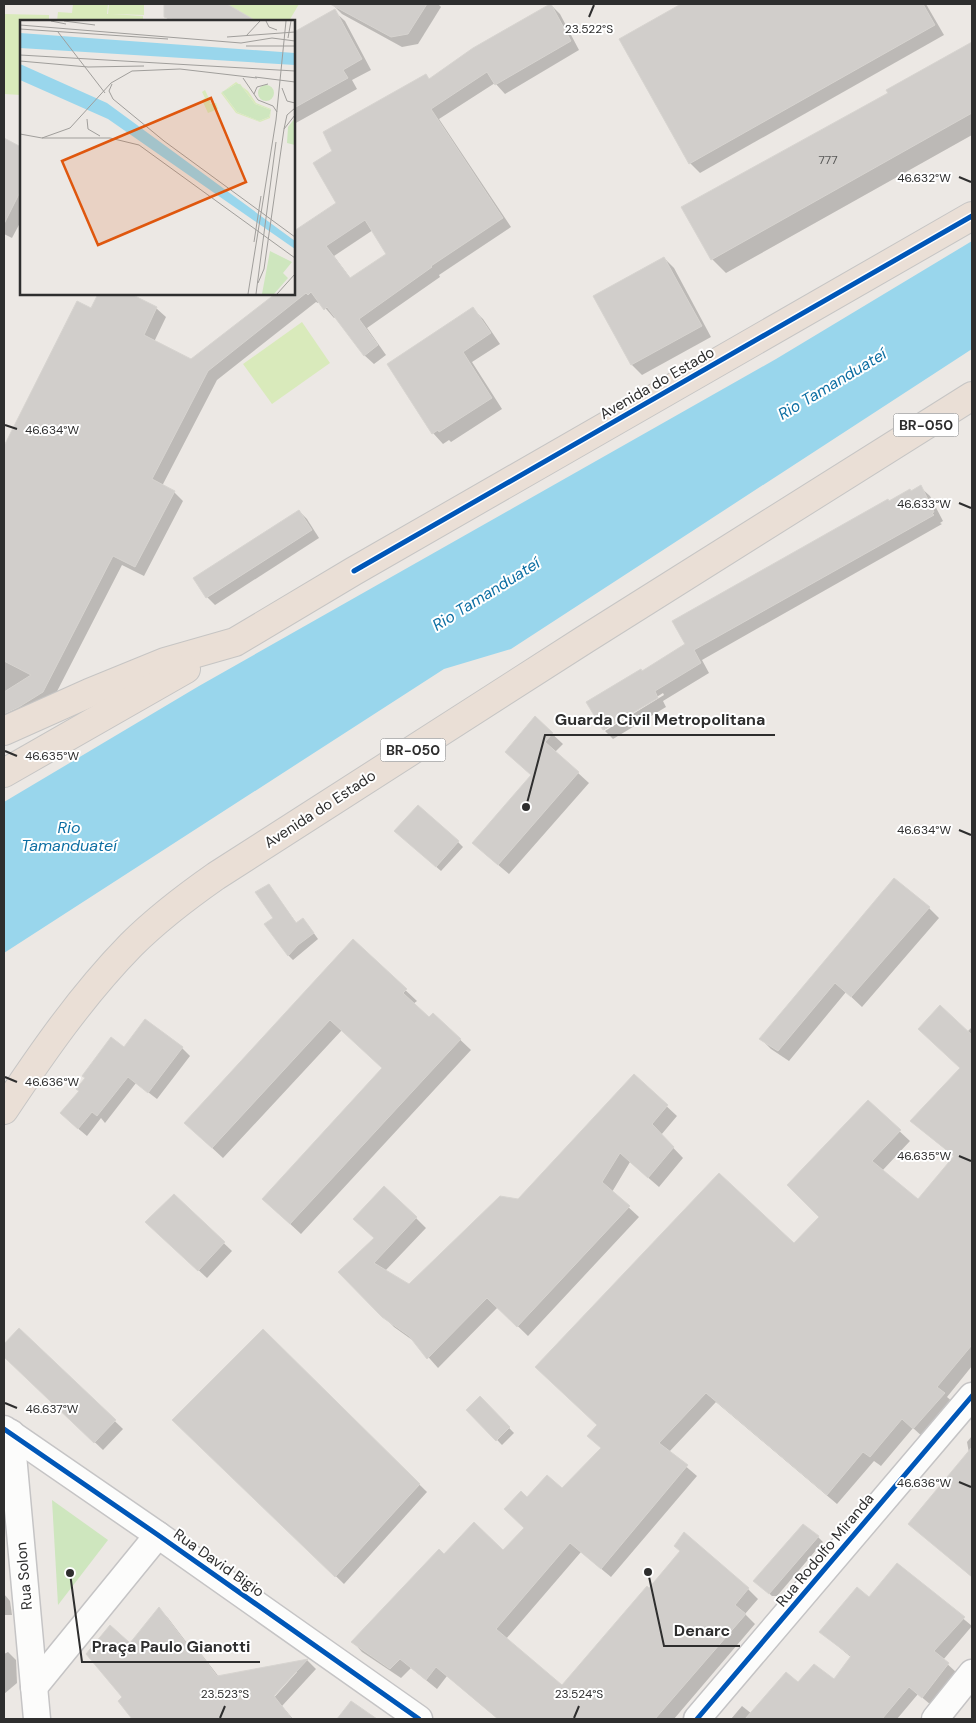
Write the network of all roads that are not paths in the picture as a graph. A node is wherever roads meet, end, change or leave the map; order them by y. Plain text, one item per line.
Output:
1 (972, 216) edge
2 (972, 396) edge
3 (235, 642) junction
4 (4, 731) edge
5 (4, 773) edge
6 (4, 1110) edge
7 (972, 1396) edge
8 (7, 1431) edge
9 (158, 1535) junction
10 (972, 1673) edge
11 (34, 1687) junction
12 (390, 1712) edge
13 (37, 1719) edge
14 (419, 1719) edge
15 (696, 1719) edge
16 (935, 1719) edge

1 - 3 highway, Avenida do Estado
2 - 6 highway, Avenida do Estado / BR-050
3 - 4 highway, Avenida do Estado
3 - 5 highway
7 - 15 street, Rua Rodolfo Miranda
8 - 9 street, Rua David Bigio
8 - 11 street, Rua Solon
9 - 11 street
9 - 12 street, Rua David Bigio
10 - 16 street
11 - 13 street, Rua Solon
12 - 14 street, Rua David Bigio

